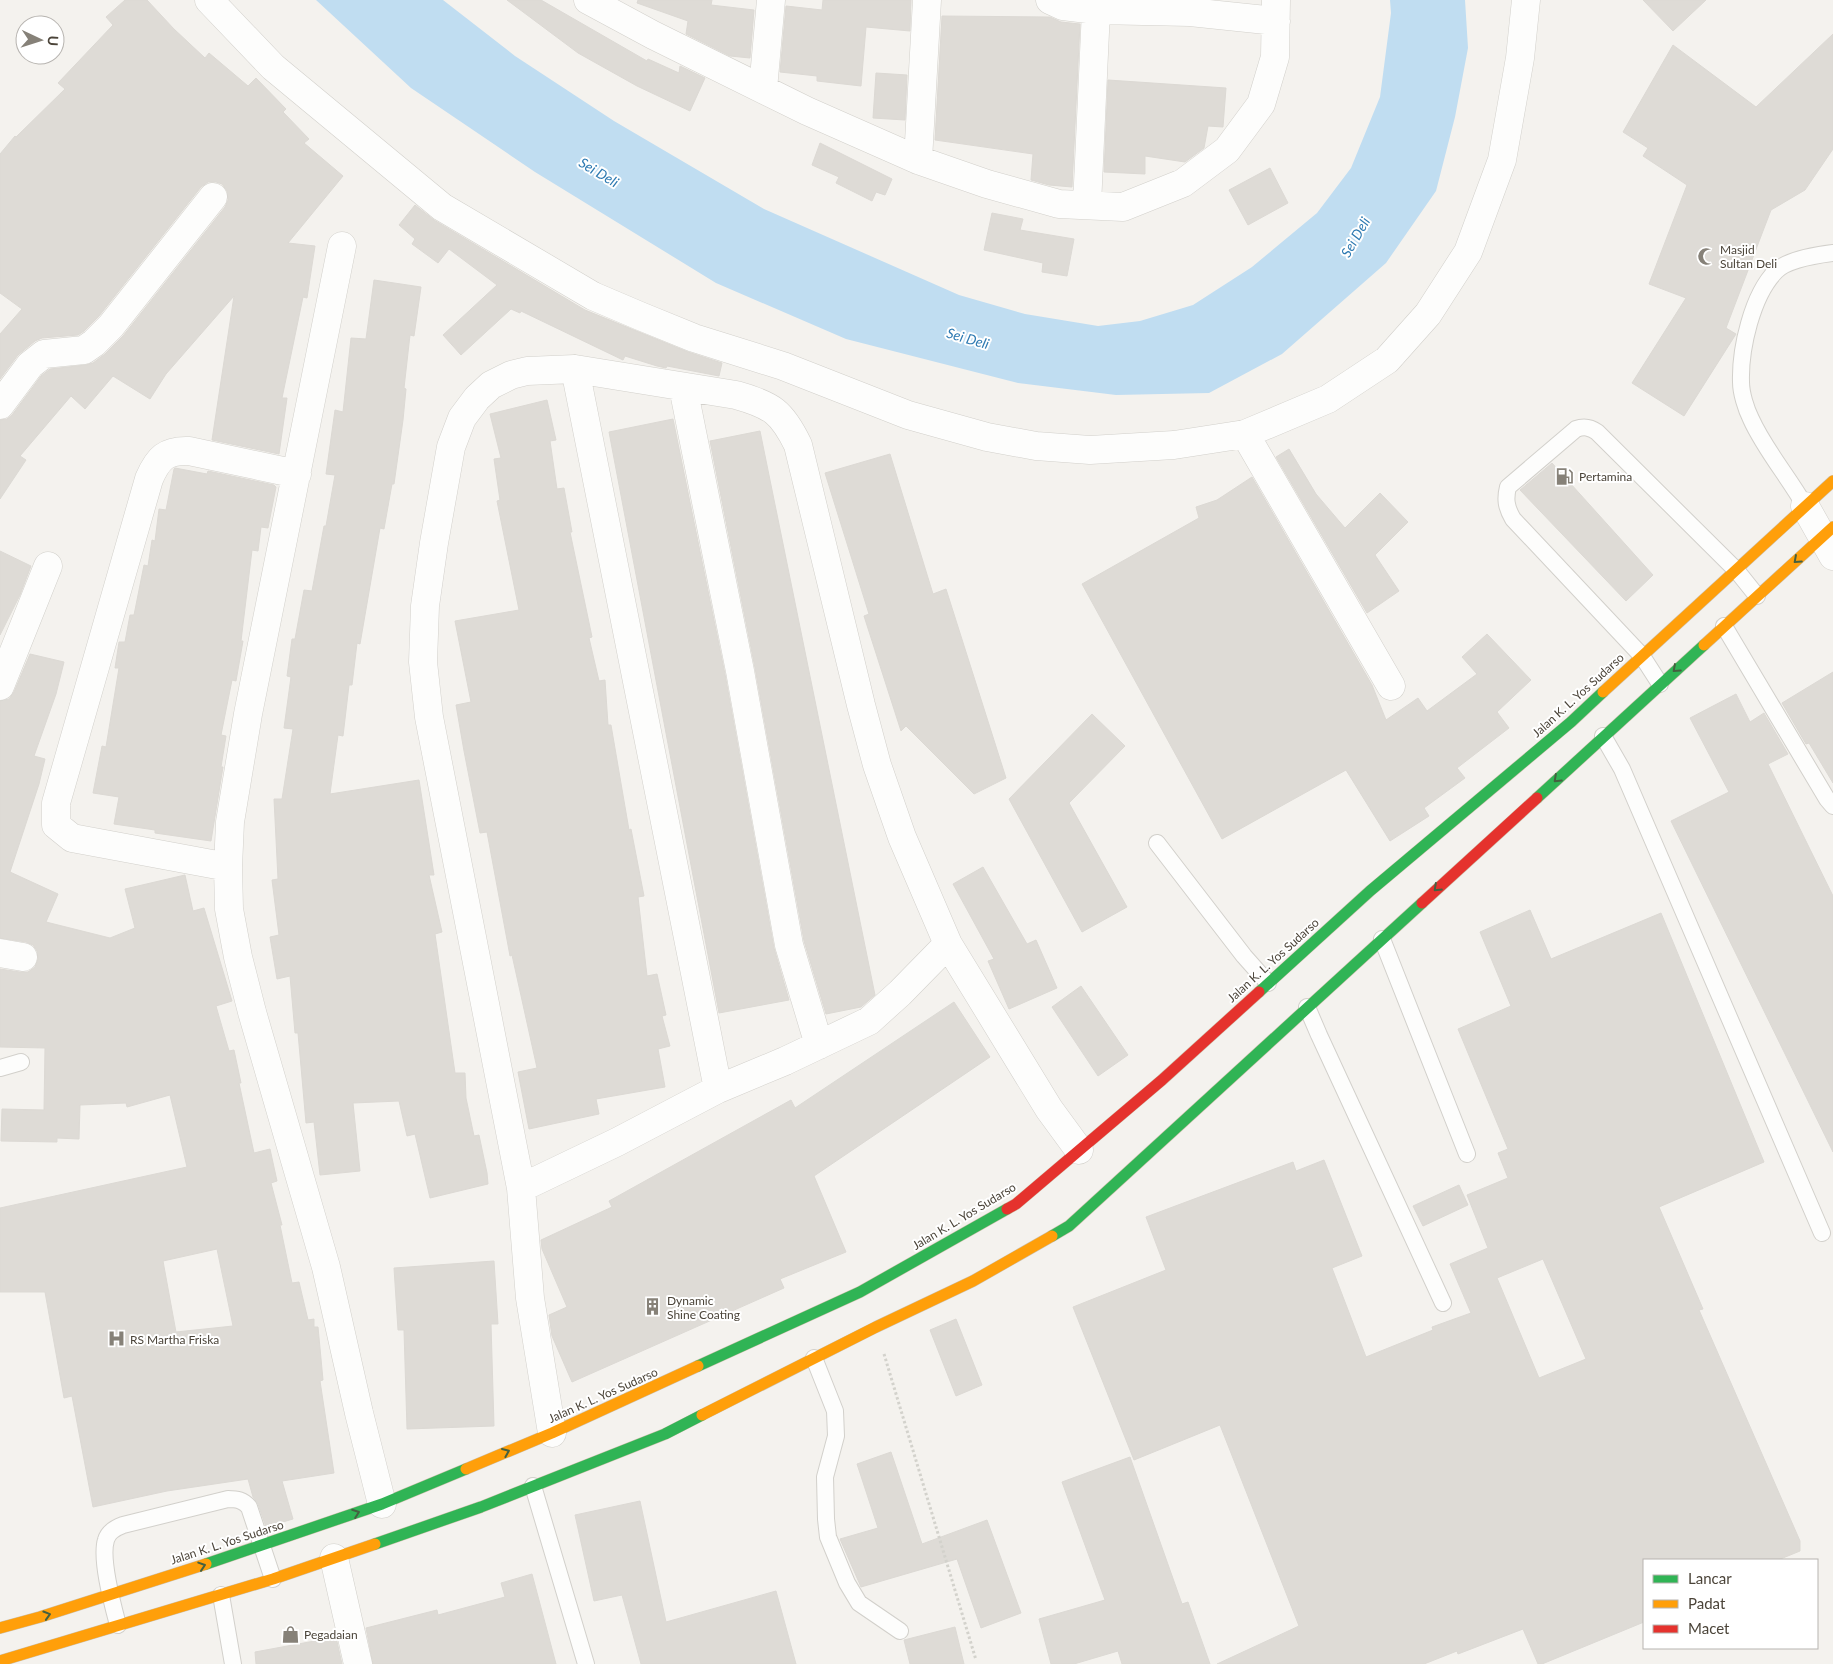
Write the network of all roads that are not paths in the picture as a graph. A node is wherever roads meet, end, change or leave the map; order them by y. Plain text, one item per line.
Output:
1 (210, 0) edge
2 (588, 0) edge
3 (771, 0) edge
4 (927, 0) edge
5 (1050, 0) edge
6 (1526, 0) edge
7 (1187, 6) edge
8 (1096, 10) junction
9 (1276, 11) edge
10 (763, 89) junction
11 (918, 160) junction
12 (213, 197) dead end
13 (1087, 205) junction
14 (342, 246) dead end
15 (1833, 253) edge
16 (575, 369) junction
17 (683, 387) junction
18 (0, 406) edge
19 (1245, 434) junction
20 (297, 474) junction
21 (1833, 481) edge
22 (1805, 506) junction
23 (1829, 540) edge
24 (48, 566) dead end
25 (1737, 571) junction
26 (1757, 596) junction
27 (1724, 626) junction
28 (1642, 656) junction
29 (1660, 684) junction
30 (0, 686) edge
31 (1391, 686) dead end
32 (1603, 736) junction
33 (1833, 806) edge
34 (1158, 843) dead end
35 (228, 867) junction
36 (1382, 939) junction
37 (948, 944) junction
38 (1268, 983) junction
39 (1307, 1007) junction
40 (819, 1045) junction
41 (21, 1062) dead end
42 (0, 1068) edge
43 (718, 1089) junction
44 (1079, 1150) junction
45 (1466, 1154) dead end
46 (521, 1188) junction
47 (1822, 1233) dead end
48 (1442, 1303) dead end
49 (814, 1358) junction
50 (552, 1432) junction
51 (533, 1486) junction
52 (382, 1504) junction
53 (263, 1546) junction
54 (334, 1558) junction
55 (273, 1579) junction
56 (110, 1595) junction
57 (221, 1595) junction
58 (118, 1626) junction
59 (0, 1628) edge
60 (900, 1630) dead end
61 (0, 1662) edge
62 (233, 1664) edge
63 (358, 1664) edge
64 (586, 1664) edge

1 - 19 street
2 - 10 street
3 - 10 street
4 - 11 street
5 - 8 street
6 - 19 street
7 - 8 street
7 - 9 street
8 - 13 street
9 - 13 street
10 - 11 street
11 - 13 street
12 - 18 street
14 - 20 street
15 - 22 lane
16 - 17 street
16 - 43 street
16 - 46 street
17 - 37 street
17 - 40 street
19 - 31 street
20 - 35 street
20 - 35 street
21 - 22 highway, Jalan K. L. Yos Sudarso
22 - 23 street
22 - 25 highway, Jalan K. L. Yos Sudarso
23 -> 26 highway
24 - 30 street
25 - 26 lane
25 - 28 highway, Jalan K. L. Yos Sudarso
25 - 28 lane
26 - 27 highway
27 -> 29 highway
27 - 33 lane
28 - 29 lane
28 - 38 highway, Jalan K. L. Yos Sudarso
29 - 32 highway
32 -> 36 highway
32 - 47 lane
34 - 38 lane
35 - 52 street
36 - 39 highway
36 - 45 lane
37 - 40 street
37 - 44 street
38 - 44 highway, Jalan K. L. Yos Sudarso
39 - 48 lane
39 - 49 highway
40 - 43 street
41 - 42 lane
43 - 46 street
44 - 50 highway, Jalan K. L. Yos Sudarso
46 - 50 street
49 - 51 highway
49 - 60 lane
52 -> 50 highway, Jalan K. L. Yos Sudarso
51 - 54 highway
51 - 64 lane
53 -> 52 highway, Jalan K. L. Yos Sudarso
53 - 55 lane
56 -> 53 highway, Jalan K. L. Yos Sudarso
53 - 56 lane
54 - 55 highway
54 - 63 street
55 - 57 highway
56 - 58 lane
59 -> 56 highway, Jalan K. L. Yos Sudarso
57 - 58 highway
57 - 62 lane
58 - 61 highway

